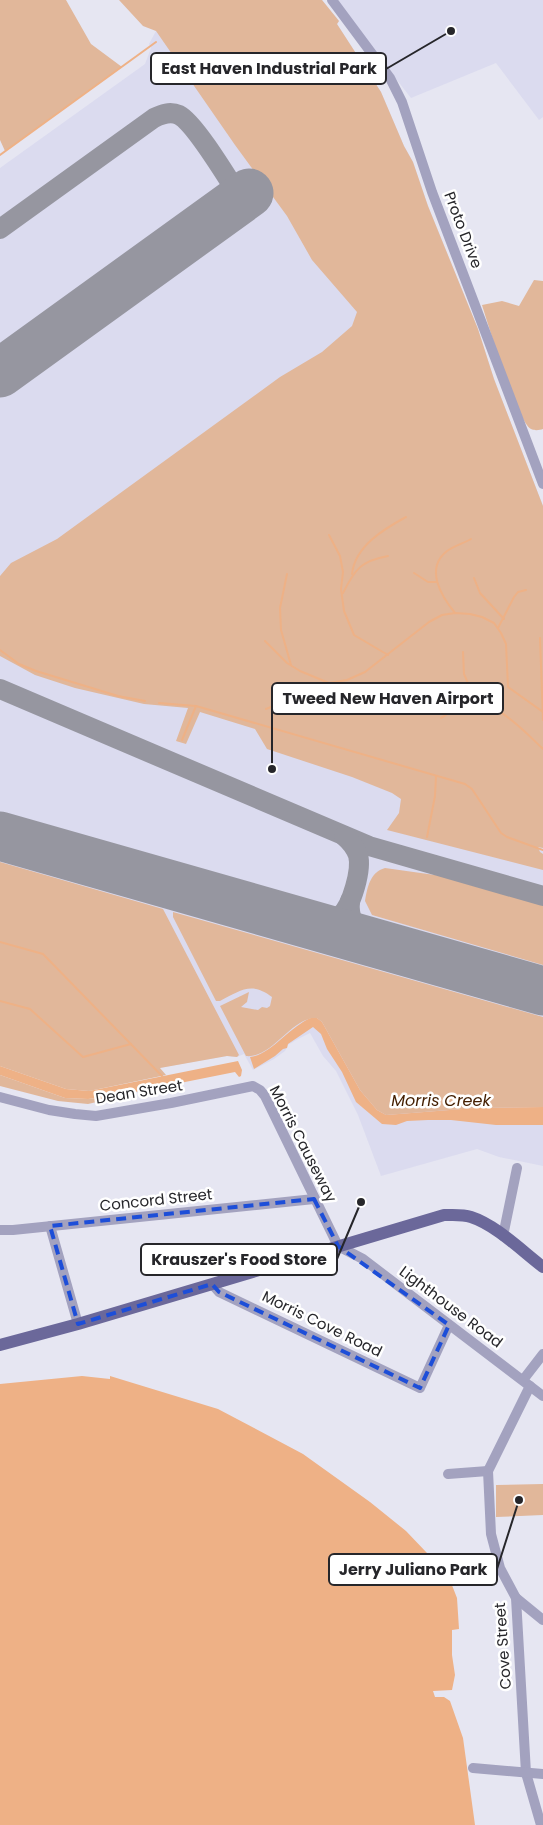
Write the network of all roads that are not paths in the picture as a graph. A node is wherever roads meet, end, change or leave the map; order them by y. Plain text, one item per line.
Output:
1 (332, 0) edge
2 (543, 484) edge
3 (253, 1086) joint
4 (0, 1097) edge
5 (517, 1168) dead end
6 (314, 1199) junction
7 (50, 1226) junction
8 (0, 1230) edge
9 (503, 1236) junction
10 (338, 1246) junction
11 (543, 1267) edge
12 (212, 1284) junction
13 (78, 1324) junction
14 (449, 1325) junction
15 (0, 1345) edge
16 (543, 1354) edge
17 (526, 1383) junction
18 (543, 1396) edge
19 (488, 1470) junction
20 (448, 1474) dead end
21 (516, 1598) junction
22 (543, 1620) edge
23 (472, 1768) dead end
24 (526, 1773) junction
25 (543, 1774) edge
26 (541, 1825) edge

1 - 2 street, Proto Drive
3 - 4 street, Dean Street
3 - 6 street, Morris Causeway
5 - 9 street
6 - 7 street, Concord Street
6 - 10 street, Morris Causeway
7 - 8 street, Concord Street
7 - 13 street
9 - 10 main road
9 - 11 main road
10 - 12 main road
10 - 14 street, Lighthouse Road
12 - 13 main road
12 - 14 street, Morris Cove Road
13 - 15 main road
14 - 17 street, Lighthouse Road
16 - 17 street, Cove Street
17 - 18 street, Lighthouse Road
17 - 19 street, Cove Street
19 - 20 street
19 - 21 street, Cove Street
21 - 22 street
21 - 24 street, Cove Street
23 - 24 street
24 - 25 street
24 - 26 street, Cove Street

